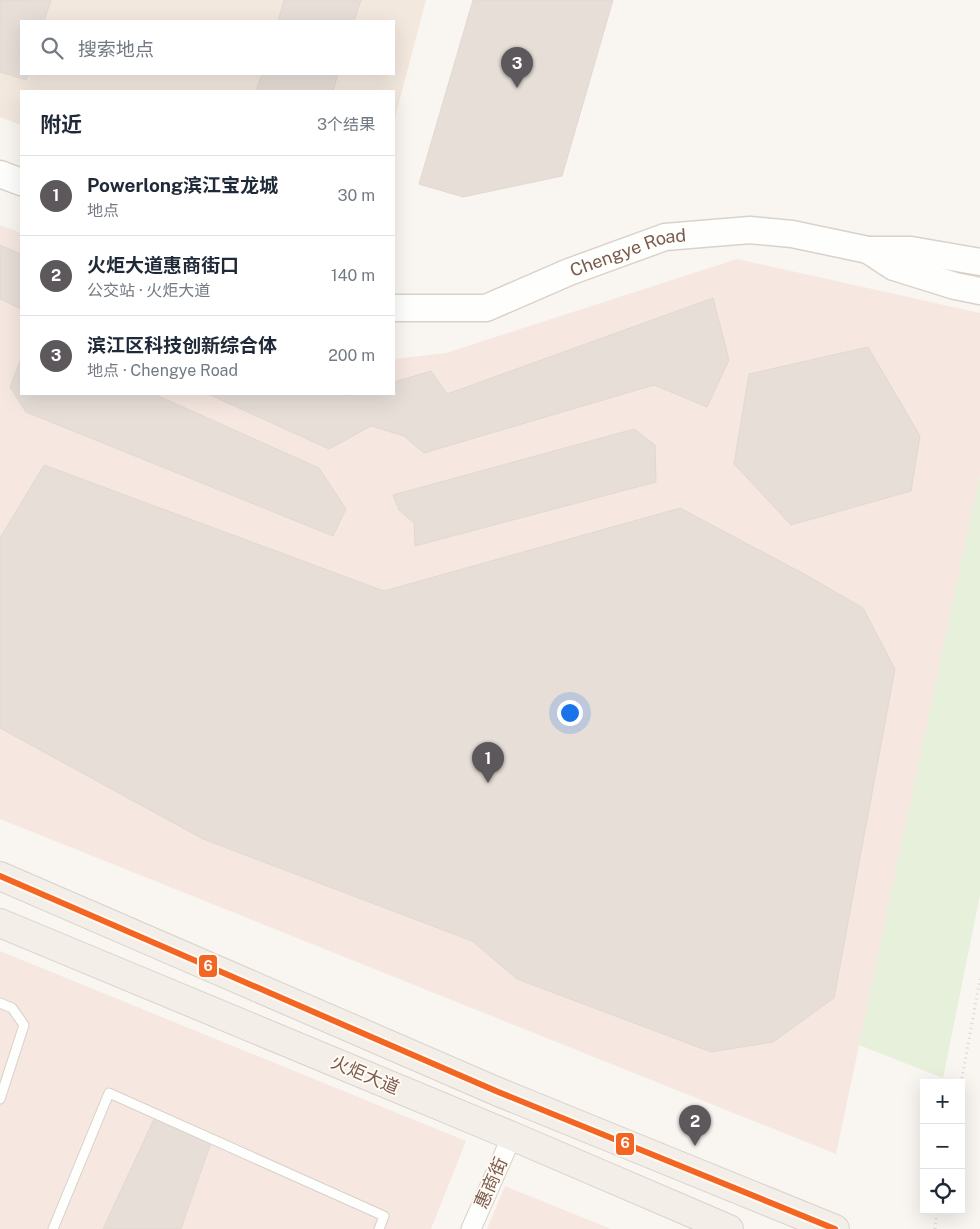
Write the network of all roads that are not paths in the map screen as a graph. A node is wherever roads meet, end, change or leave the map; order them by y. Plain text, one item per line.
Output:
1 (0, 174) edge
2 (20, 182) edge
3 (868, 250) junction
4 (980, 262) edge
5 (980, 290) edge
6 (395, 308) edge
7 (0, 876) edge
8 (0, 923) edge
9 (0, 1003) edge
10 (0, 1099) edge
11 (512, 1136) junction
12 (53, 1229) edge
13 (379, 1229) edge
14 (471, 1229) edge
15 (729, 1229) edge
16 (835, 1229) edge

1 - 2 street
3 - 4 street, Chengye Road
3 - 5 street, Chengye Road
3 - 6 street, Chengye Road
7 - 16 main road
8 - 11 main road, 火炬大道
9 - 10 lane
11 - 14 street, 惠商街
11 - 15 main road, 火炬大道
12 - 13 lane

